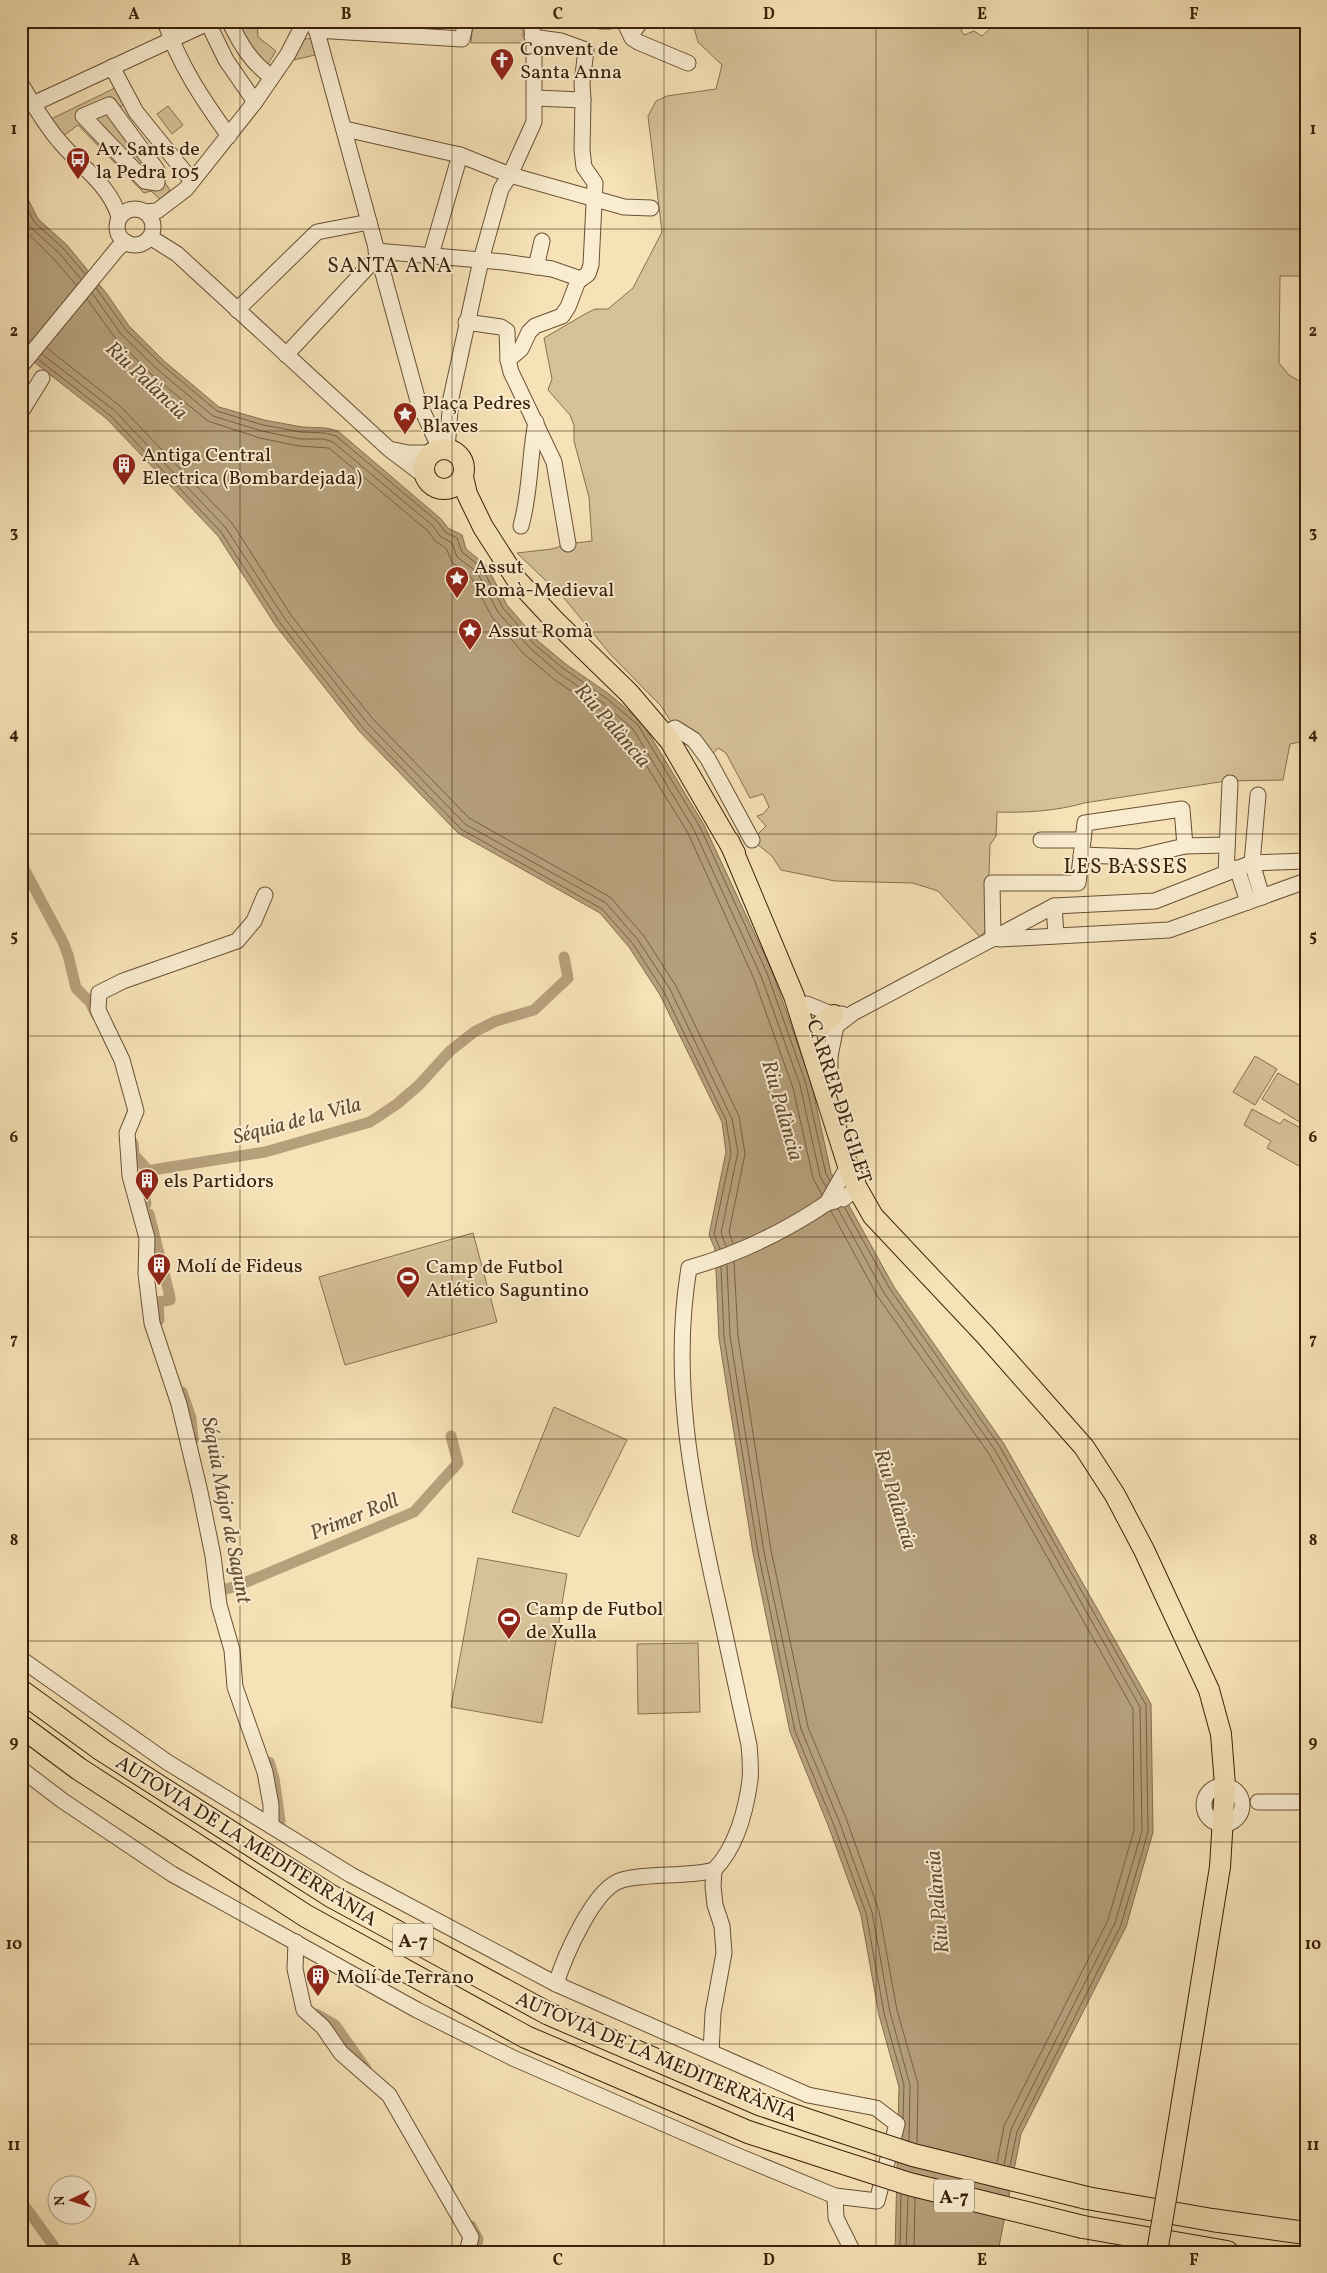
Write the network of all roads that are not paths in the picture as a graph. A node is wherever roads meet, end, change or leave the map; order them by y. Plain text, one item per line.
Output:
1 (165, 21) edge
2 (229, 21) edge
3 (531, 21) edge
4 (600, 21) edge
5 (608, 21) edge
6 (621, 21) edge
7 (641, 21) edge
8 (209, 22) edge
9 (312, 24) edge
10 (466, 26) edge
11 (631, 36) junction
12 (532, 37) junction
13 (171, 40) junction
14 (688, 63) dead end
15 (112, 67) junction
16 (272, 77) junction
17 (21, 84) edge
18 (535, 98) junction
19 (583, 100) junction
20 (255, 102) junction
21 (33, 104) junction
22 (345, 129) junction
23 (229, 136) junction
24 (460, 155) junction
25 (510, 175) junction
26 (192, 181) junction
27 (157, 182) junction
28 (595, 199) junction
29 (171, 201) junction
30 (115, 203) junction
31 (651, 208) dead end
32 (145, 210) junction
33 (369, 222) junction
34 (121, 231) junction
35 (151, 232) junction
36 (542, 241) dead end
37 (377, 254) junction
38 (431, 255) junction
39 (481, 260) junction
40 (536, 267) junction
41 (581, 279) junction
42 (237, 310) junction
43 (466, 322) junction
44 (21, 351) edge
45 (286, 355) junction
46 (508, 360) junction
47 (21, 366) edge
48 (42, 378) dead end
49 (21, 412) edge
50 (536, 422) junction
51 (389, 449) junction
52 (440, 450) junction
53 (426, 476) junction
54 (463, 477) junction
55 (446, 489) junction
56 (520, 526) dead end
57 (483, 527) junction
58 (568, 544) dead end
59 (664, 734) junction
60 (1230, 783) dead end
61 (1258, 795) dead end
62 (752, 840) dead end
63 (1041, 840) dead end
64 (1227, 845) junction
65 (1185, 846) junction
66 (1082, 848) junction
67 (1306, 861) edge
68 (1238, 868) junction
69 (1306, 882) edge
70 (265, 895) dead end
71 (1255, 900) junction
72 (1054, 906) junction
73 (1056, 935) junction
74 (993, 939) junction
75 (802, 1002) junction
76 (841, 1018) junction
77 (816, 1032) junction
78 (832, 1096) junction
79 (850, 1194) junction
80 (882, 1213) junction
81 (906, 1249) junction
82 (21, 1659) edge
83 (21, 1691) edge
84 (21, 1726) edge
85 (21, 1770) edge
86 (1224, 1785) junction
87 (1306, 1802) edge
88 (1237, 1813) junction
89 (270, 1826) junction
90 (714, 1870) junction
91 (296, 1942) junction
92 (556, 1984) junction
93 (711, 2052) junction
94 (835, 2196) junction
95 (1306, 2233) edge
96 (468, 2252) edge
97 (853, 2252) edge
98 (1157, 2252) edge
99 (1226, 2252) edge

1 - 13 street
2 - 16 street
3 - 12 street
4 - 5 street
6 - 11 street
7 - 11 street
8 - 13 street
8 - 20 street
9 - 10 street
9 - 16 street
9 - 22 street
11 - 14 street
12 - 18 street
12 - 19 street
13 - 15 street
13 - 23 street
15 - 21 street
15 - 26 street
16 - 20 street
17 - 21 street
18 - 19 street
18 - 25 street
19 - 28 street
20 - 23 street
21 - 30 street
22 - 24 street
22 - 33 street
23 - 26 street
24 - 25 street
24 - 38 street
25 - 28 street
25 - 39 street
26 - 29 street
27 - 27 street
27 - 29 street
28 - 31 street
28 - 41 street
29 - 32 street
30 - 32 street
30 - 34 street
32 - 34 street
32 - 35 street
33 - 37 street
33 - 42 street
34 - 35 street
34 - 44 street
34 - 47 street
35 - 42 street
36 - 40 street
37 - 38 street
37 - 45 street
37 - 52 street
38 - 39 street
39 - 40 street
39 - 43 street
40 - 41 street
41 - 46 street
42 - 45 street
43 - 46 street
43 - 52 street
45 - 51 street
46 - 50 street
48 - 49 street
50 - 56 street
50 - 58 street
51 - 52 street
51 - 53 street
52 - 53 main road
52 - 54 main road
53 - 55 main road
54 - 55 main road
54 - 57 main road, CARRER DE GILET
55 - 57 main road, CARRER DE GILET
57 - 59 main road, CARRER DE GILET
59 - 62 street
59 - 75 main road, CARRER DE GILET
60 - 64 street
61 - 68 street
63 - 66 street
64 - 65 street
64 - 68 street
65 - 66 street
65 - 66 street
66 - 74 street
67 - 68 street
68 - 71 street
68 - 72 street
69 - 71 street
70 - 89 street
71 - 73 street
72 - 73 street
72 - 74 street
73 - 74 street
74 - 76 street
75 - 76 street
75 - 77 main road
75 - 78 main road, CARRER DE GILET
76 - 77 main road
76 - 78 street
77 - 78 main road
78 - 79 main road, CARRER DE GILET
78 - 79 street
78 - 80 main road, CARRER DE GILET
79 - 80 street
79 - 81 main road, CARRER DE GILET
79 - 90 street
80 - 81 main road, CARRER DE GILET
81 - 86 main road
82 - 89 street
83 - 95 highway, AUTOVIA DE LA MEDITERRÀNIA / A-7, bridge
84 - 99 highway, AUTOVIA DE LA MEDITERRÀNIA / A-7, bridge
85 - 91 street
86 - 88 main road
86 - 88 street
87 - 88 street
88 - 98 main road, bridge
89 - 92 street
90 - 92 street
90 - 93 street
91 - 94 street
91 - 96 street
92 - 93 street
93 - 94 street
94 - 97 street

